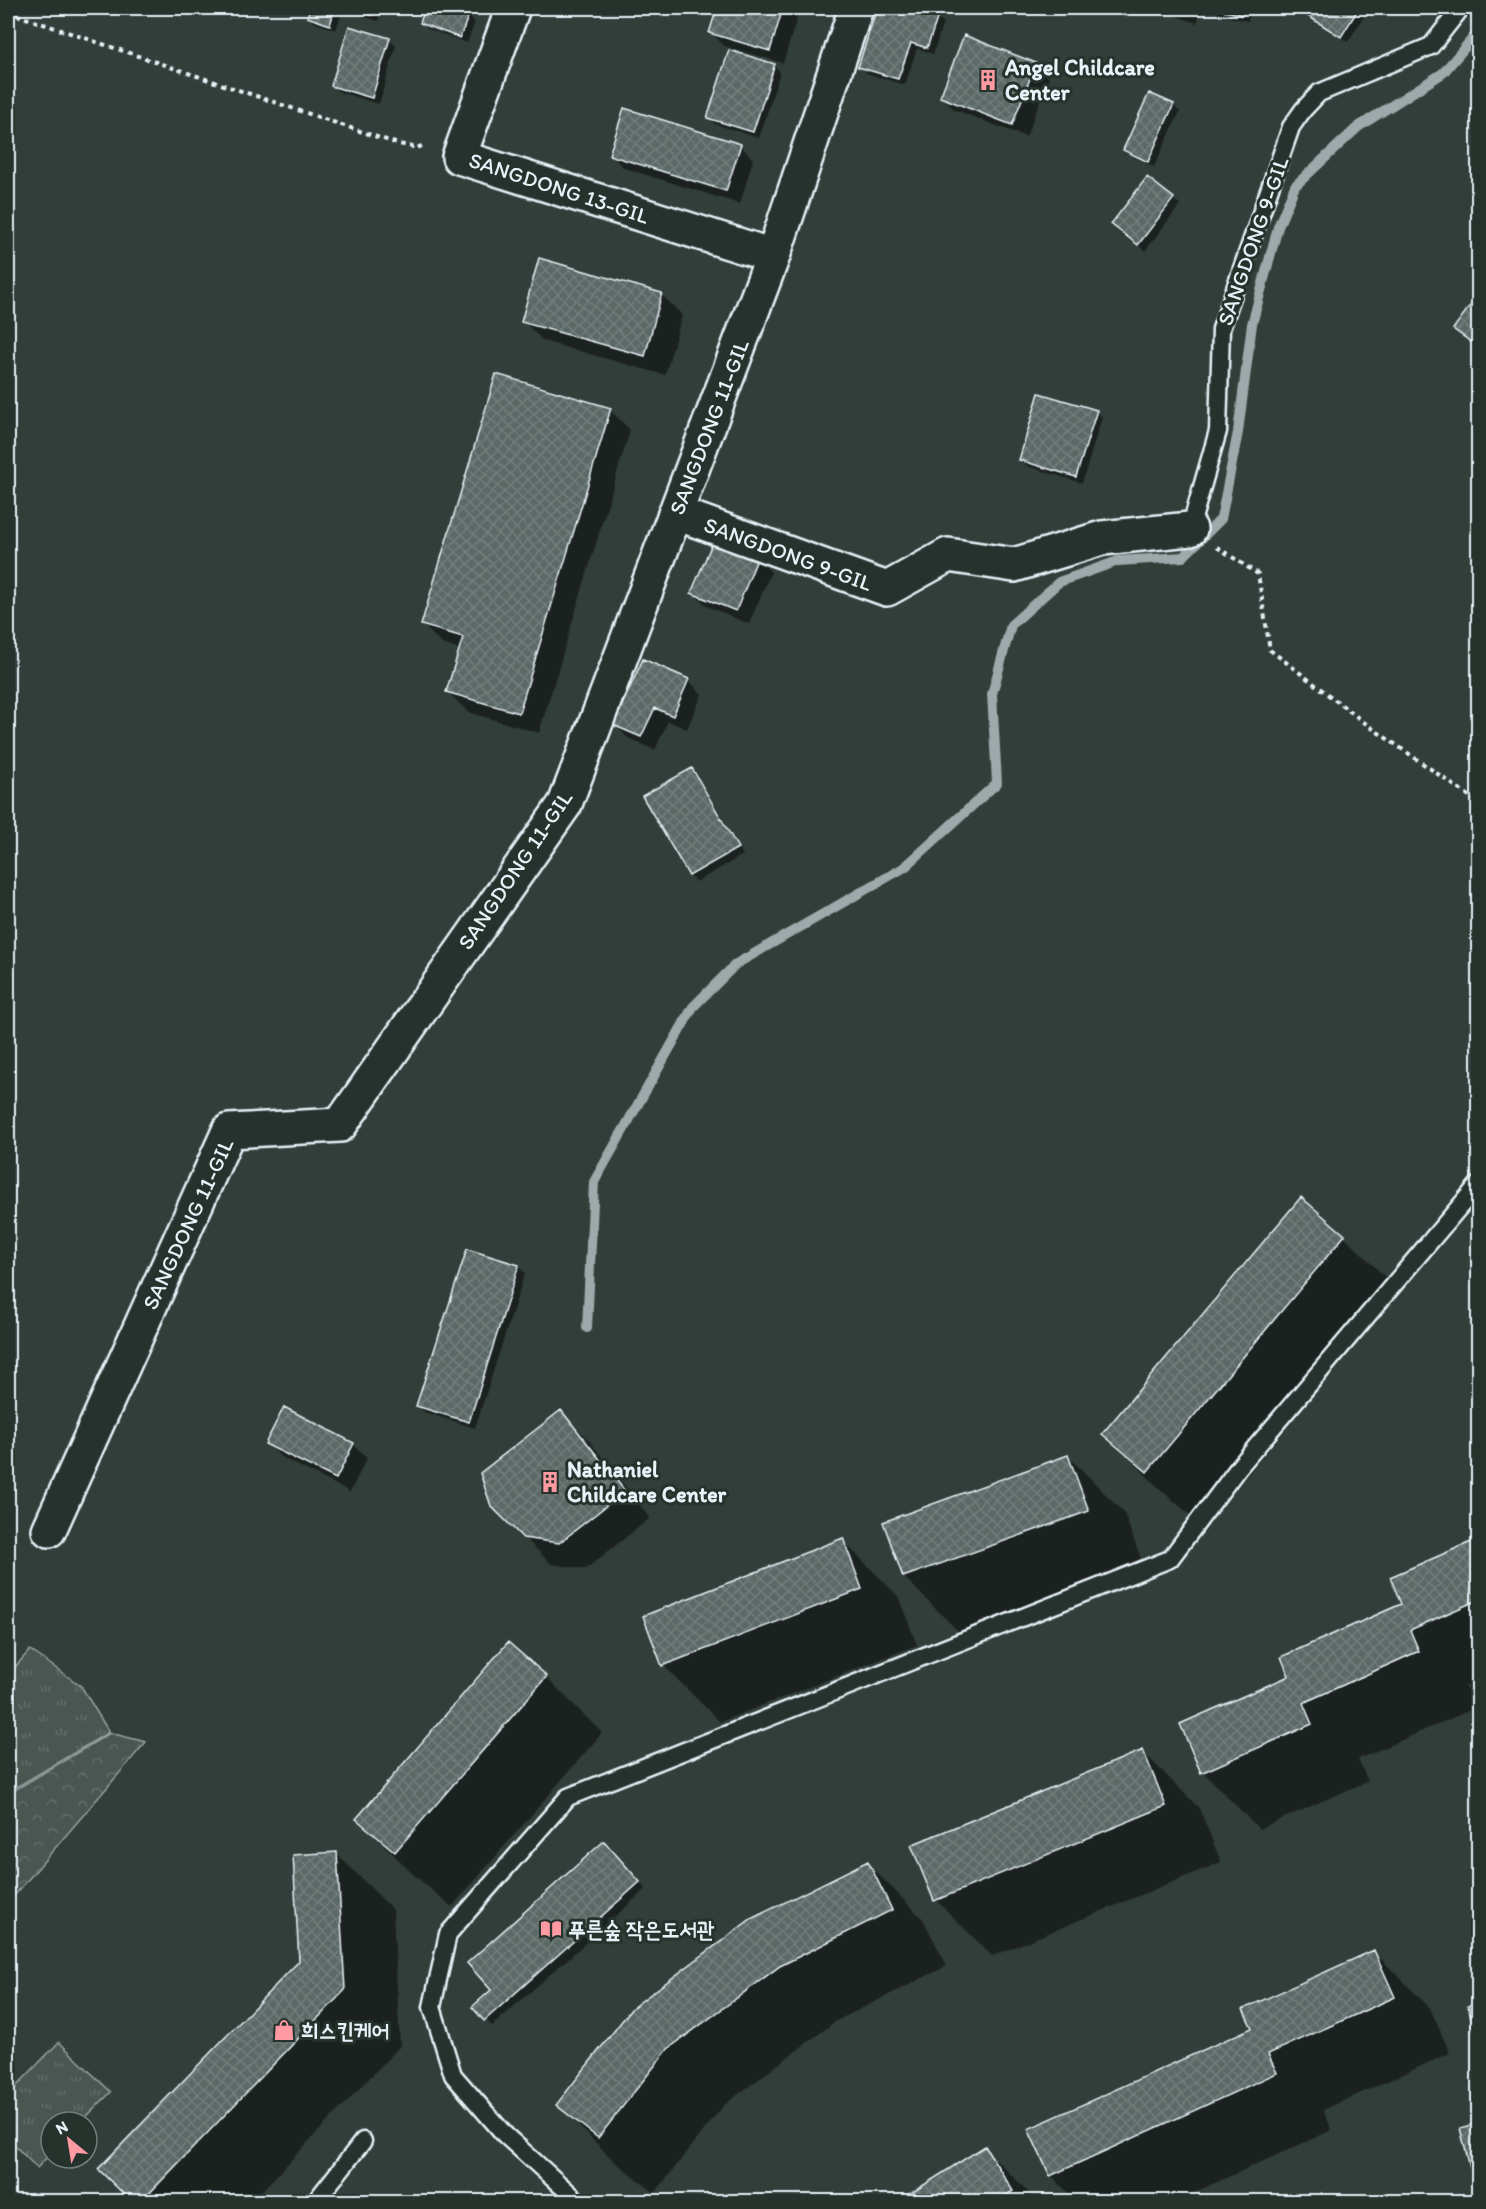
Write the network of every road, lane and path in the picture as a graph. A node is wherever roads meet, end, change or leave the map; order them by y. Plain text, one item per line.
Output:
1 (513, 8) edge
2 (856, 8) edge
3 (1461, 8) edge
4 (8, 12) edge
5 (433, 140) dead end
6 (773, 256) junction
7 (676, 513) junction
8 (1190, 529) junction
9 (1479, 802) edge
10 (1479, 1185) edge
11 (49, 1530) dead end
12 (363, 2141) dead end
13 (315, 2202) edge
14 (579, 2202) edge

1 - 6 street, SANGDONG 13-GIL
2 - 6 street, SANGDONG 11-GIL
3 - 8 lane, SANGDONG 9-GIL
4 - 5 path
6 - 7 street, SANGDONG 11-GIL
7 - 8 street, SANGDONG 9-GIL
7 - 11 street, SANGDONG 11-GIL
8 - 9 path
10 - 14 lane
12 - 13 lane

